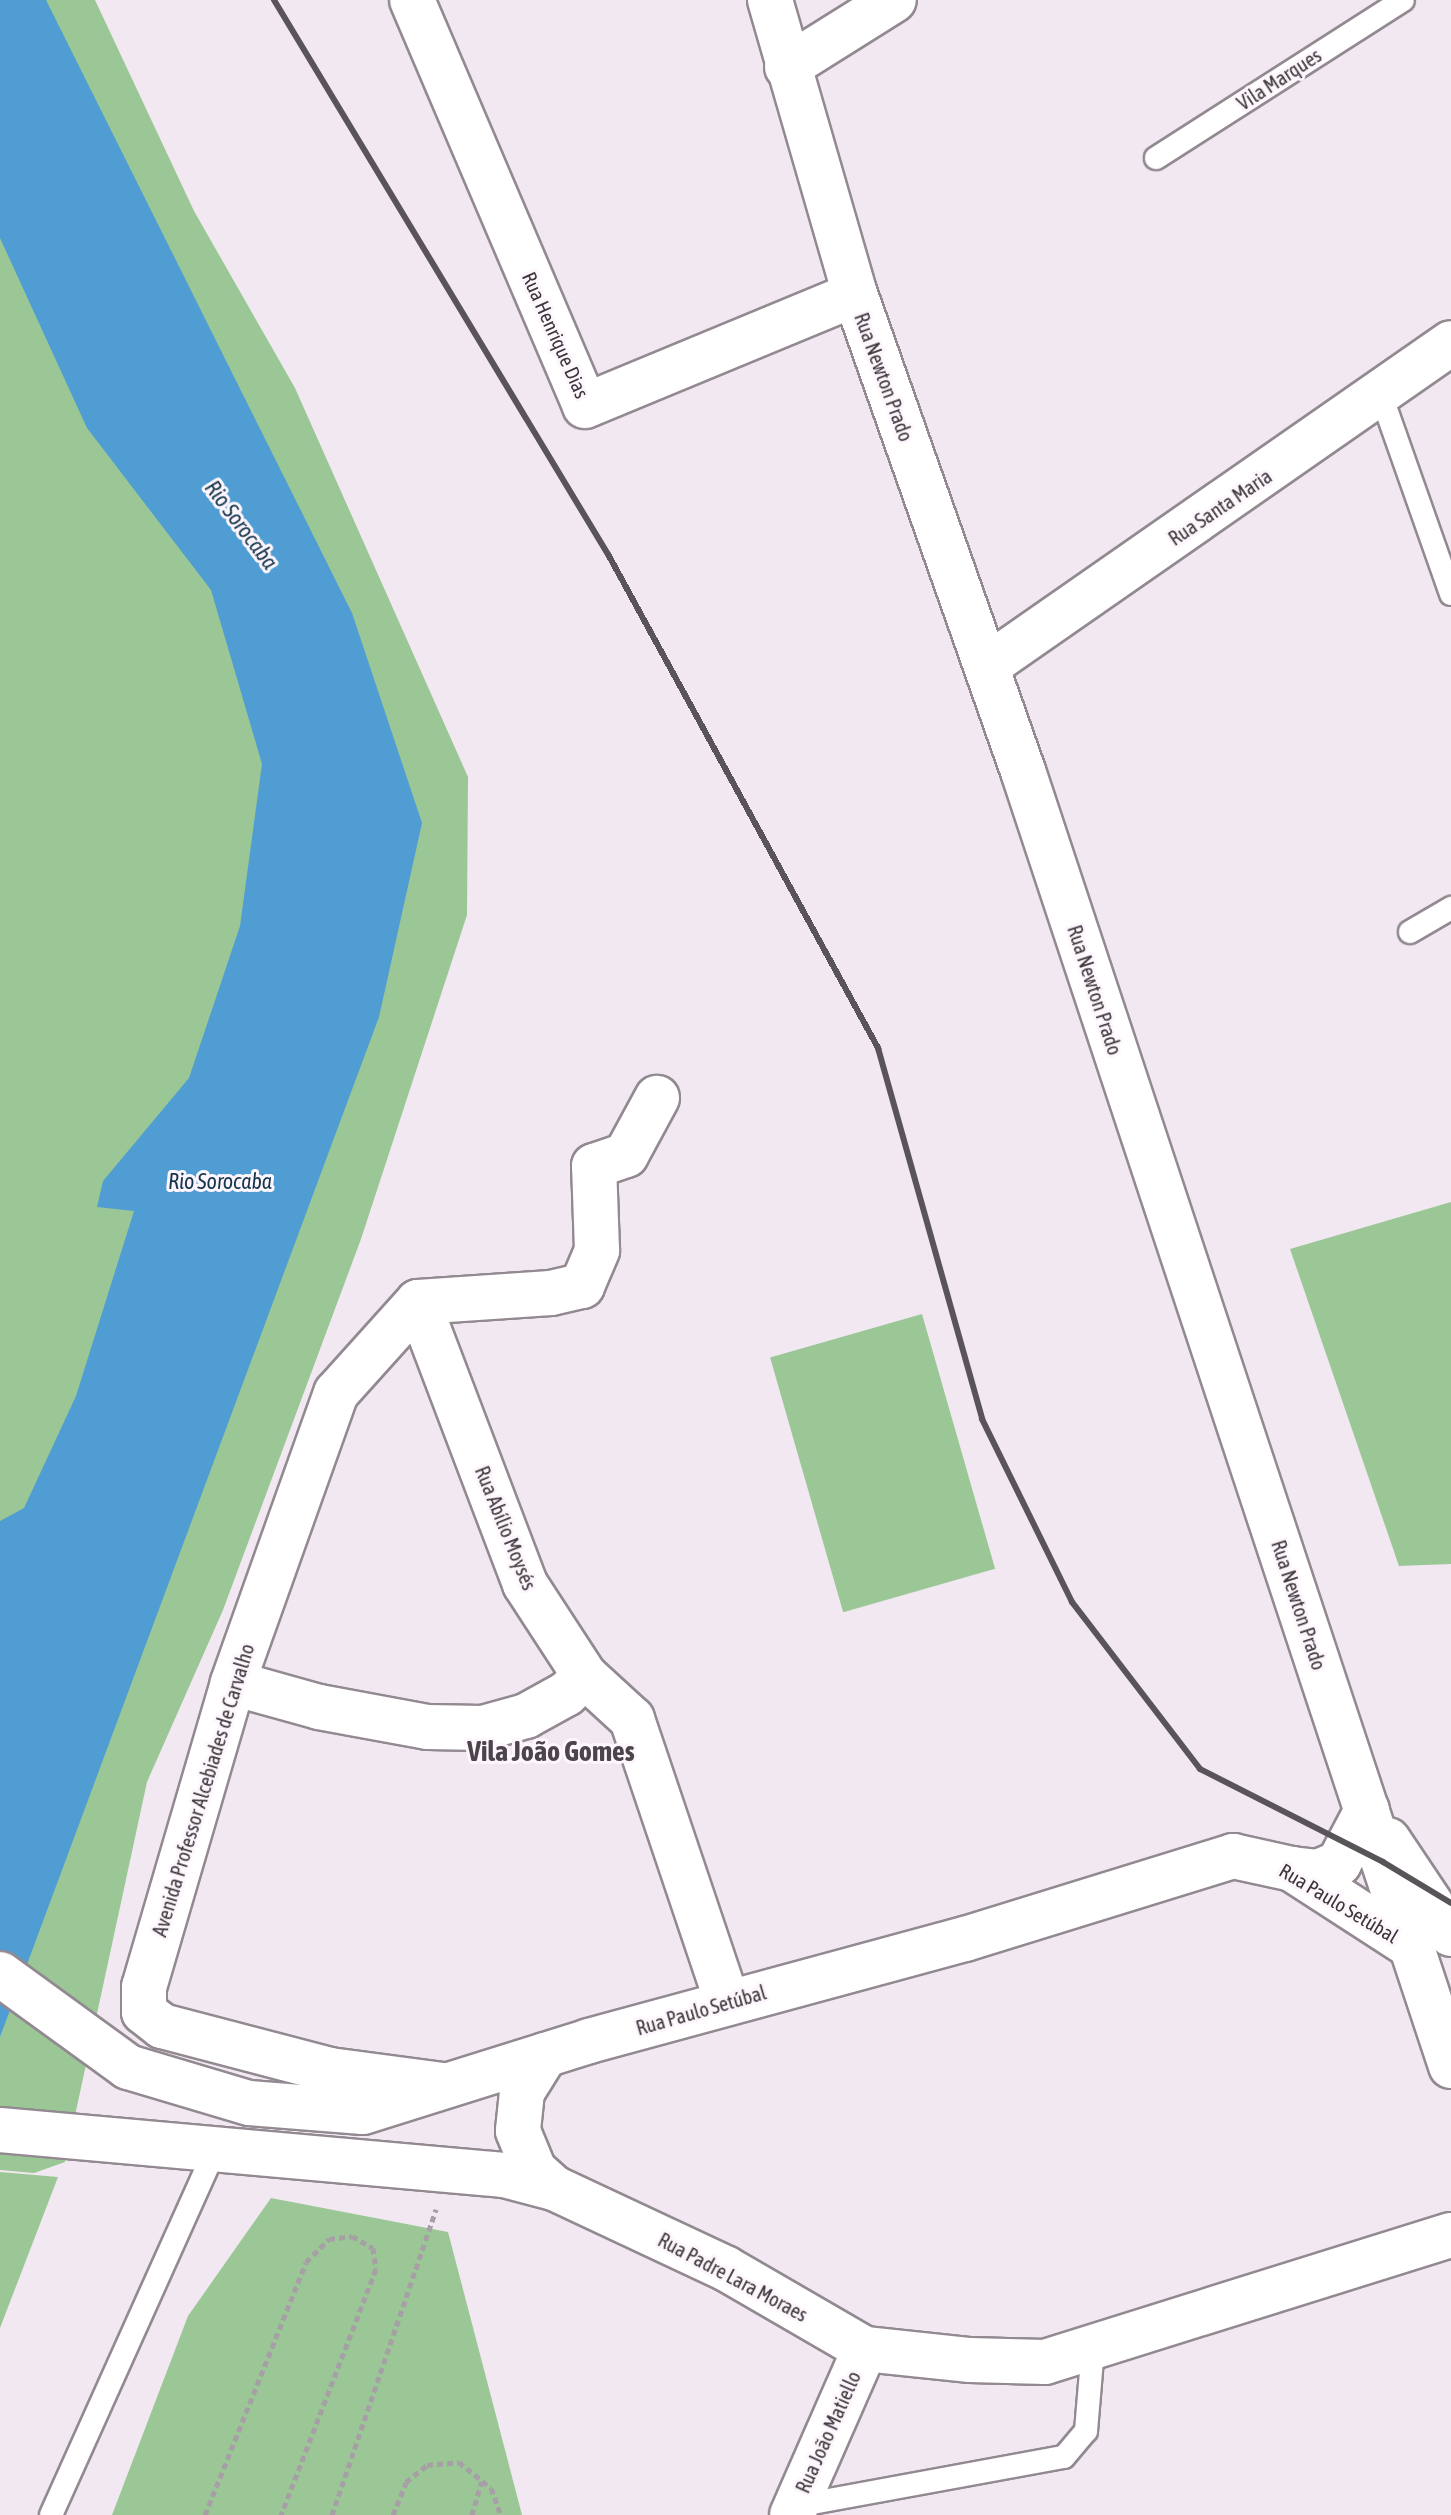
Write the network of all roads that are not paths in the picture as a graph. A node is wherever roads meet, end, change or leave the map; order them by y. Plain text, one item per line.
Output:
1 (412, 0) edge
2 (770, 0) edge
3 (894, 0) edge
4 (1403, 0) edge
5 (787, 67) junction
6 (1156, 158) dead end
7 (855, 294) junction
8 (1451, 343) edge
9 (1381, 395) junction
10 (1451, 594) edge
11 (987, 666) junction
12 (1451, 908) edge
13 (1410, 932) dead end
14 (657, 1098) dead end
15 (418, 1302) junction
16 (585, 1676) junction
17 (233, 1683) junction
18 (1367, 1810) junction
19 (1292, 1869) junction
20 (1451, 1934) edge
21 (0, 1974) edge
22 (1427, 1978) edge
23 (727, 2002) junction
24 (545, 2055) junction
25 (1451, 2066) edge
26 (443, 2085) junction
27 (0, 2130) edge
28 (217, 2146) junction
29 (554, 2188) junction
30 (1451, 2235) edge
31 (1093, 2348) junction
32 (865, 2349) junction
33 (793, 2510) edge
34 (51, 2515) edge

1 - 7 main road, Rua Henrique Dias
2 - 5 main road, Rua Newton Prado
3 - 5 main road
4 - 6 lane, Vila Marques
5 - 7 main road, Rua Newton Prado
7 - 11 main road, Rua Newton Prado
8 - 9 main road, Rua Santa Maria
9 - 10 lane
9 - 11 main road, Rua Santa Maria
11 - 18 main road, Rua Newton Prado
12 - 13 lane
14 - 15 main road
15 - 16 main road, Rua Abílio Moysés
15 - 17 main road, Avenida Professor Alcebiades de Carvalho
16 - 17 main road
16 - 23 main road, Rua Abílio Moysés
17 - 26 main road, Avenida Professor Alcebiades de Carvalho
18 - 19 main road
18 - 20 main road
18 - 22 main road, Rua Newton Prado
19 - 22 main road, Rua Paulo Setúbal
19 - 23 main road, Rua Paulo Setúbal
21 - 26 main road, Rua Paulo Setúbal
22 - 25 main road, Rua Newton Prado
23 - 24 main road, Rua Paulo Setúbal
24 - 26 main road, Rua Paulo Setúbal
24 - 29 main road
27 - 28 main road, Rua Padre Lara Moraes
28 - 29 main road, Rua Padre Lara Moraes
28 - 34 lane
29 - 32 main road, Rua Padre Lara Moraes
30 - 31 main road, Rua Padre Lara Moraes
31 - 32 main road, Rua Padre Lara Moraes
31 - 33 lane
32 - 33 main road, Rua João Matiello

